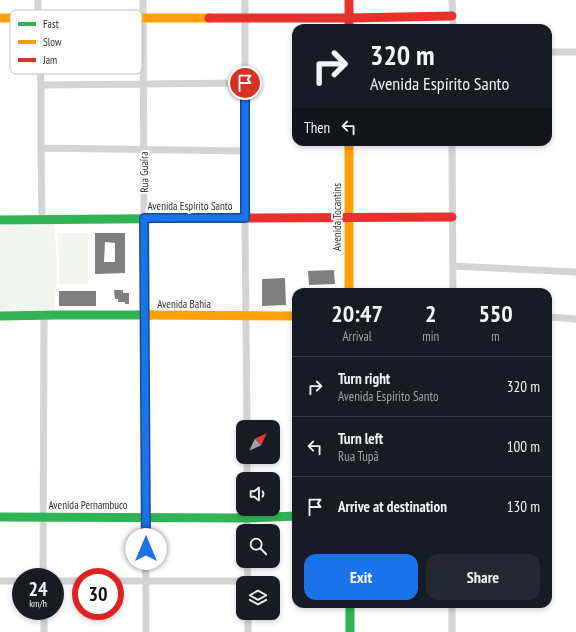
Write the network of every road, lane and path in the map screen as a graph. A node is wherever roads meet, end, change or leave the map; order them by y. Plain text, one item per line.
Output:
1 (143, 0) edge
2 (245, 0) edge
3 (349, 0) edge
4 (452, 0) edge
5 (452, 16) junction
6 (0, 18) edge
7 (10, 18) edge
8 (143, 18) junction
9 (245, 18) junction
10 (349, 18) junction
11 (349, 24) edge
12 (452, 24) edge
13 (552, 52) edge
14 (576, 52) edge
15 (41, 74) edge
16 (245, 83) junction
17 (143, 84) junction
18 (41, 85) junction
19 (349, 146) edge
20 (452, 146) edge
21 (41, 148) junction
22 (143, 150) junction
23 (245, 151) junction
24 (349, 216) junction
25 (452, 217) junction
26 (144, 218) junction
27 (245, 218) junction
28 (0, 220) edge
29 (42, 220) junction
30 (452, 266) junction
31 (576, 272) edge
32 (349, 288) edge
33 (453, 288) edge
34 (0, 316) edge
35 (44, 316) junction
36 (144, 316) junction
37 (246, 316) junction
38 (292, 316) edge
39 (552, 317) edge
40 (576, 319) edge
41 (247, 420) edge
42 (236, 513) edge
43 (280, 515) edge
44 (292, 516) edge
45 (0, 517) edge
46 (43, 517) junction
47 (145, 517) junction
48 (43, 568) edge
49 (0, 581) edge
50 (12, 581) edge
51 (124, 581) edge
52 (146, 581) junction
53 (236, 582) edge
54 (350, 608) edge
55 (452, 608) edge
56 (44, 620) edge
57 (248, 620) edge
58 (44, 632) edge
59 (146, 632) edge
60 (248, 632) edge
61 (350, 632) edge
62 (452, 632) edge

1 - 8 street, Rua Guaíra
2 - 9 street
3 - 10 street
4 - 5 street
5 - 10 street
5 - 12 street
6 - 7 street
8 - 9 street
8 - 17 street, Rua Guaíra
9 - 10 street
9 - 16 street
10 - 11 street
13 - 14 street
15 - 18 street
16 - 17 street
16 - 23 street
17 - 18 street
17 - 22 street, Rua Guaíra
18 - 21 street
19 - 24 street, Avenida Tocantins
20 - 25 street
21 - 22 street
21 - 29 street
22 - 23 street
22 - 26 street, Rua Guaíra
23 - 27 street
24 - 25 street, Avenida Espírito Santo
24 - 27 street, Avenida Espírito Santo
24 - 32 street, Avenida Tocantins
25 - 30 street
26 - 27 street, Avenida Espírito Santo
26 - 29 street, Avenida Espírito Santo
26 - 36 street, Rua Guaíra
27 - 37 street
28 - 29 street, Avenida Espírito Santo
30 - 31 street
30 - 33 street
34 - 35 street, Avenida Bahia
35 - 36 street, Avenida Bahia
35 - 46 street
36 - 37 street, Avenida Bahia
36 - 47 street, Rua Guaíra
37 - 38 street, Avenida Bahia
37 - 41 street
39 - 40 street
42 - 47 street, Avenida Pernambuco
43 - 44 street, Avenida Pernambuco
45 - 46 street, Avenida Pernambuco
46 - 47 street, Avenida Pernambuco
46 - 48 street
47 - 52 street, Rua Guaíra
49 - 50 street
51 - 52 street
52 - 53 street
52 - 59 street, Rua Guaíra
54 - 61 street
55 - 62 street
56 - 58 street
57 - 60 street

